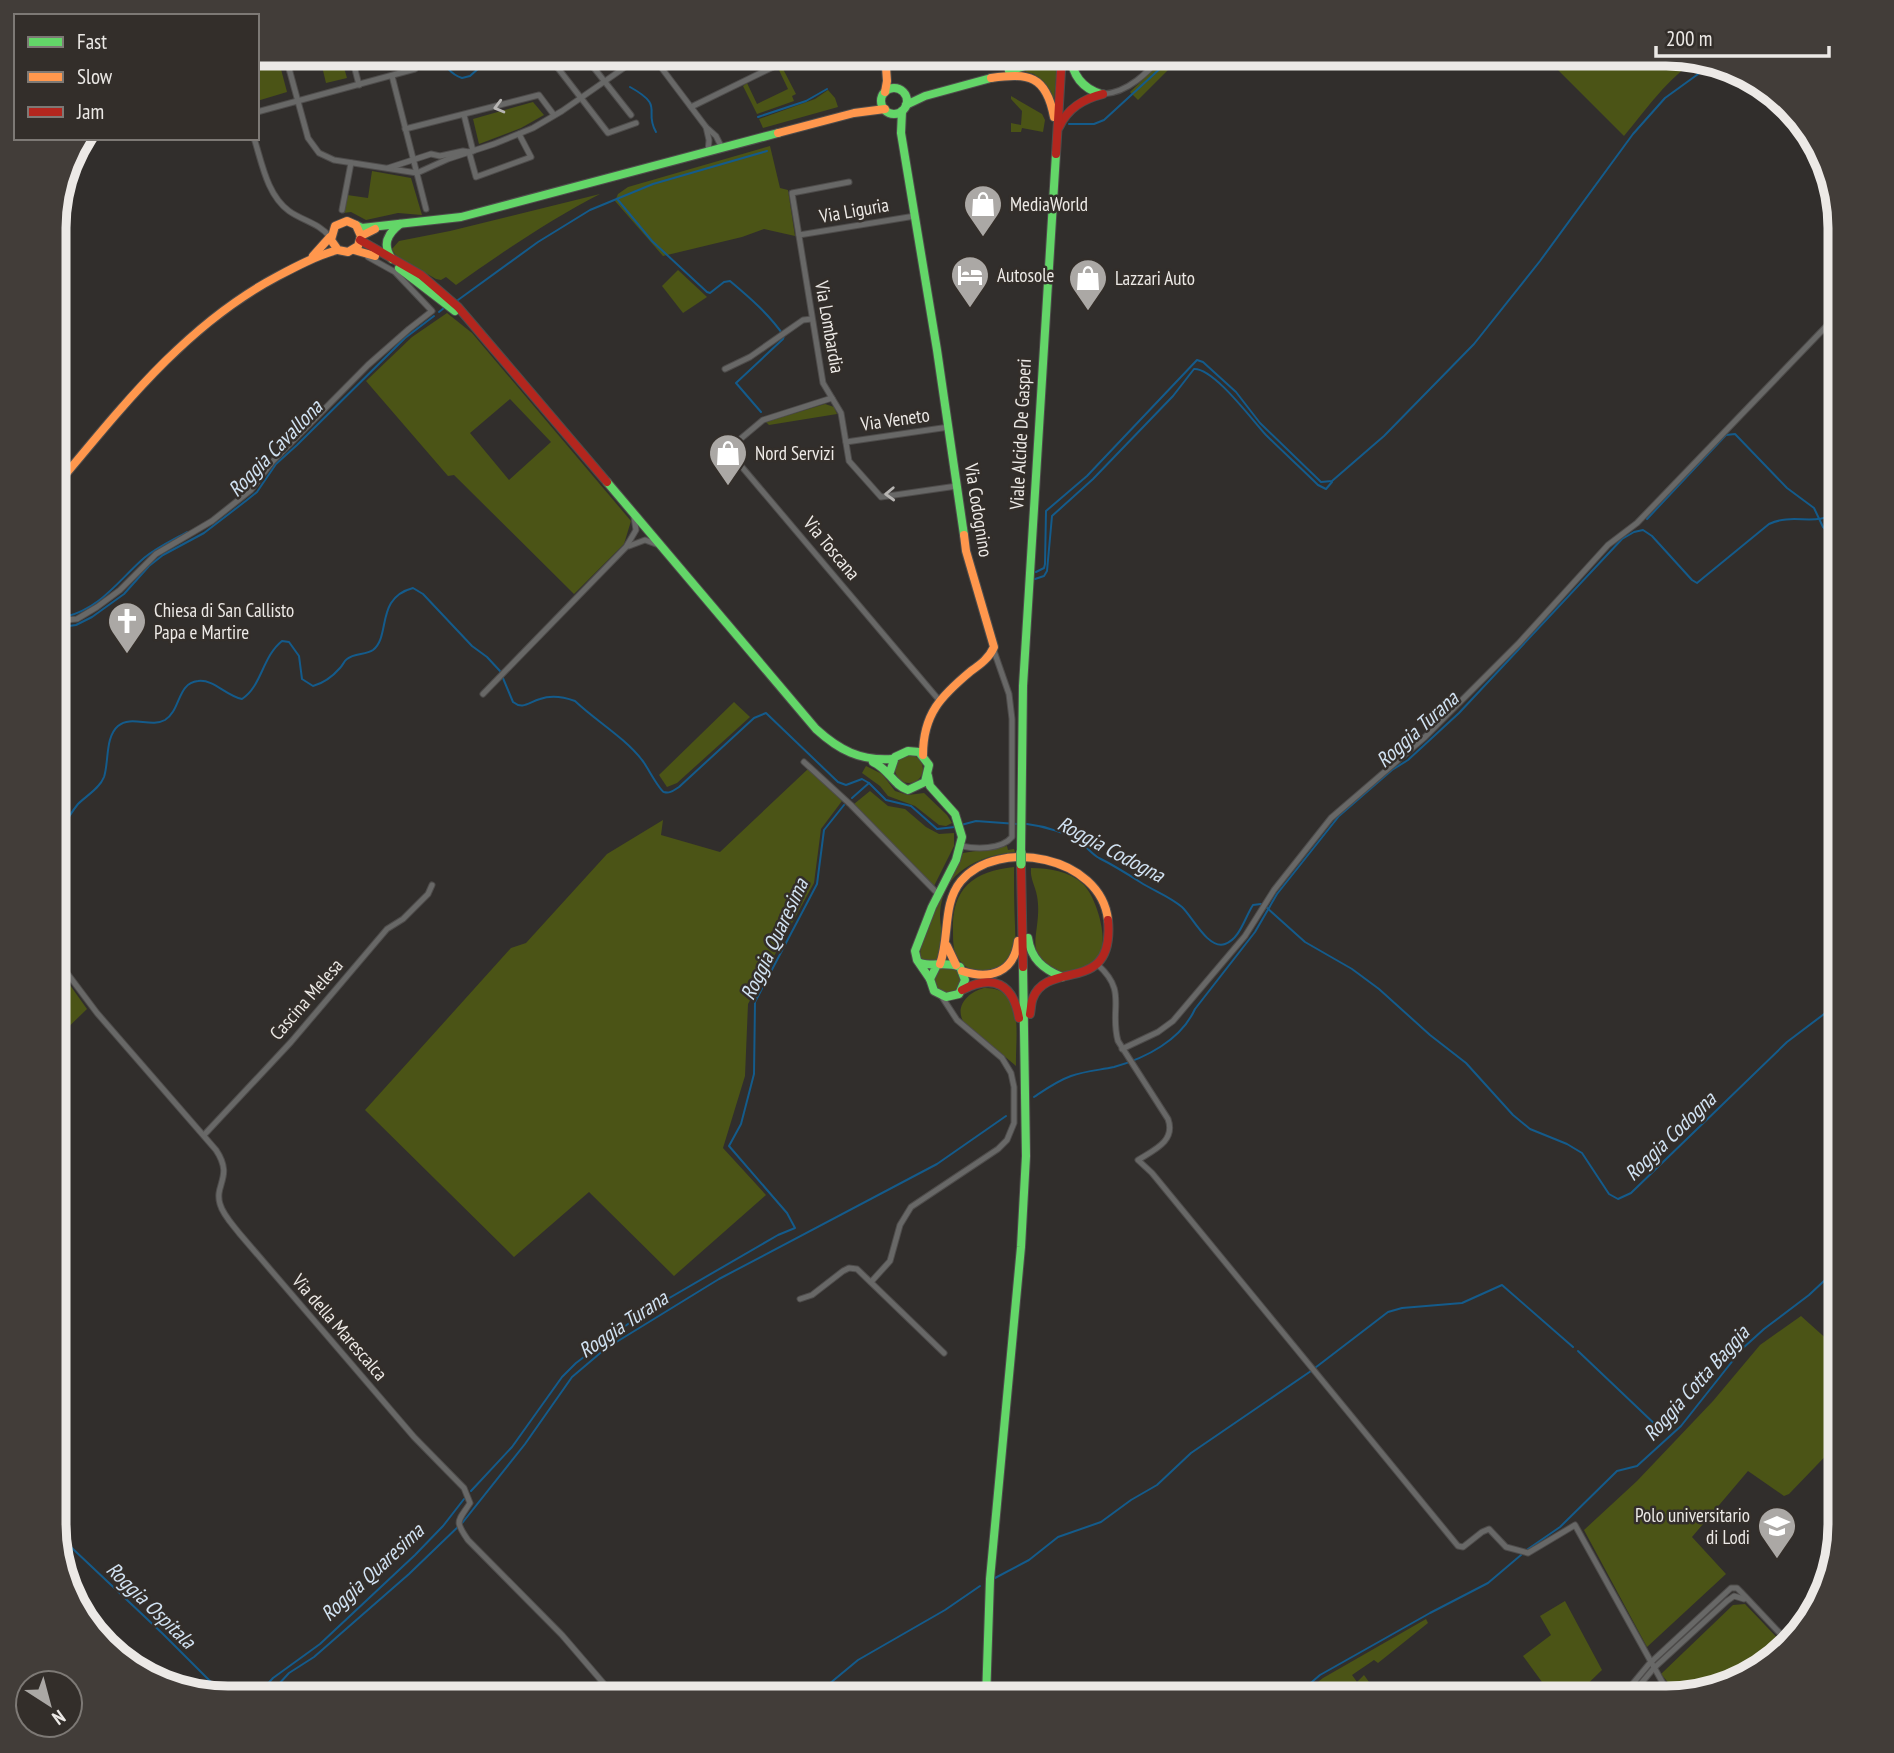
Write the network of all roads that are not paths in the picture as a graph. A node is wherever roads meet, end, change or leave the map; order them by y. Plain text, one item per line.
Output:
1 (1024, 66) edge
2 (1061, 66) edge
3 (1072, 66) edge
4 (1151, 66) edge
5 (288, 67) edge
6 (354, 67) edge
7 (557, 67) edge
8 (593, 67) edge
9 (626, 67) edge
10 (661, 67) edge
11 (773, 67) edge
12 (886, 67) edge
13 (890, 67) edge
14 (415, 69) dead end
15 (392, 76) junction
16 (991, 78) junction
17 (605, 81) junction
18 (359, 85) junction
19 (901, 90) junction
20 (1103, 94) junction
21 (925, 96) junction
22 (581, 98) junction
23 (297, 101) junction
24 (886, 103) junction
25 (691, 107) junction
26 (904, 108) junction
27 (259, 110) edge
28 (464, 115) junction
29 (631, 115) dead end
30 (554, 116) junction
31 (636, 123) dead end
32 (706, 127) junction
33 (405, 129) junction
34 (901, 133) junction
35 (519, 134) junction
36 (1056, 137) junction
37 (255, 140) edge
38 (722, 148) junction
39 (471, 152) junction
40 (708, 152) junction
41 (413, 159) junction
42 (351, 163) junction
43 (385, 169) junction
44 (417, 173) junction
45 (849, 182) dead end
46 (426, 209) dead end
47 (342, 210) dead end
48 (915, 216) junction
49 (313, 222) junction
50 (338, 223) junction
51 (402, 223) junction
52 (356, 225) junction
53 (382, 226) junction
54 (799, 235) junction
55 (330, 237) junction
56 (361, 238) junction
57 (337, 250) junction
58 (356, 250) junction
59 (392, 259) junction
60 (308, 260) junction
61 (812, 319) junction
62 (1827, 325) edge
63 (489, 342) junction
64 (724, 369) dead end
65 (832, 398) junction
66 (948, 427) junction
67 (846, 442) junction
68 (67, 473) edge
69 (957, 486) junction
70 (632, 512) junction
71 (626, 547) junction
72 (662, 547) junction
73 (67, 620) edge
74 (994, 650) junction
75 (483, 694) dead end
76 (939, 700) junction
77 (922, 732) junction
78 (907, 750) junction
79 (923, 755) junction
80 (892, 760) junction
81 (804, 762) dead end
82 (873, 762) junction
83 (890, 772) junction
84 (928, 776) junction
85 (918, 787) junction
86 (936, 794) junction
87 (1017, 816) junction
88 (1017, 834) junction
89 (961, 846) junction
90 (432, 885) dead end
91 (938, 894) junction
92 (1022, 919) junction
93 (947, 946) junction
94 (918, 962) junction
95 (938, 965) junction
96 (1098, 965) junction
97 (959, 968) junction
98 (67, 973) edge
99 (1064, 977) junction
100 (930, 979) junction
101 (960, 992) junction
102 (941, 996) junction
103 (954, 1014) junction
104 (1025, 1048) junction
105 (1122, 1049) junction
106 (204, 1135) junction
107 (871, 1282) junction
108 (800, 1299) dead end
109 (944, 1353) dead end
110 (1782, 1636) edge
111 (1653, 1665) junction
112 (606, 1686) edge
113 (986, 1686) edge
114 (1633, 1686) edge
115 (1638, 1686) edge
116 (1662, 1686) edge

1 - 16 main road
2 - 36 main road, Viale Alcide De Gasperi
3 - 20 main road
4 - 20 street
5 - 23 street
6 - 18 street
7 - 22 street
8 - 17 street
9 - 17 street
10 - 25 street
11 - 25 street
12 - 24 main road
13 - 19 main road, Via Codognino
14 - 15 street
15 - 18 street
15 - 33 street
16 - 21 main road
16 - 36 main road
17 - 22 street
17 - 29 street
18 - 23 street
19 - 21 main road
19 - 24 main road
19 - 26 main road, Via Codognino
20 - 36 main road
21 - 26 main road
22 - 30 street
22 - 31 street
23 - 27 street
23 - 42 street
24 - 26 main road
24 - 34 main road, Via Codognino
24 - 38 main road
25 - 32 street
26 - 34 main road, Via Codognino
30 -> 28 street
28 - 33 street
28 - 39 street
30 - 35 street
32 - 38 street
32 - 40 street
33 - 41 street
34 - 48 main road, Via Codognino
35 - 39 street
35 - 39 street
36 - 87 main road, Viale Alcide De Gasperi
37 - 49 street
38 - 40 main road
39 - 41 street
39 - 44 street
40 - 51 main road
41 - 43 street
41 - 44 street
42 - 43 street
42 - 47 street
43 - 44 street
44 - 46 street
45 - 54 street, Via Lombardia
48 - 54 street, Via Liguria
48 - 66 main road, Via Codognino
49 - 50 street
49 - 55 street
50 - 52 main road
50 - 55 main road
51 - 53 main road
51 - 59 main road
52 - 53 main road
52 - 56 main road
53 - 56 main road
54 - 61 street, Via Lombardia
55 - 57 main road
55 - 60 main road
56 - 58 main road
56 - 59 main road
57 - 58 main road
57 - 60 main road
58 - 63 main road
58 - 73 street
59 - 63 main road
60 - 68 main road
61 - 64 street
61 - 65 street, Via Lombardia
62 - 105 street
63 - 70 main road
65 - 67 street, Via Lombardia
65 - 76 street, Via Toscana
66 - 67 street, Via Veneto
66 - 69 main road, Via Codognino
69 -> 67 street, Via Lombardia
69 - 74 main road, Via Codognino
70 - 71 street
70 - 72 main road
71 - 72 street
71 - 75 street
72 - 82 main road
74 - 76 main road
74 - 87 street, Via Codognino
76 - 77 main road
77 - 78 main road
77 - 79 main road
78 - 79 main road
78 - 80 main road
79 - 84 main road
80 - 82 main road
80 - 83 main road
81 - 91 street
82 - 83 main road
83 - 85 main road
84 - 85 main road
84 - 86 main road
85 - 86 main road
86 - 89 main road
87 - 88 main road, Viale Alcide De Gasperi
88 - 89 street
88 - 92 main road, Viale Alcide De Gasperi, bridge
89 - 91 main road
90 - 106 street, Cascina Melesa
91 - 94 main road
92 - 97 main road
92 - 99 main road
92 - 104 main road
93 - 95 main road
93 - 96 main road
93 - 97 main road
94 - 95 main road
94 - 100 main road
95 - 97 main road
95 - 100 main road
96 - 99 main road
96 - 105 street
97 - 101 main road
98 - 106 street, Via della Marescalca
99 - 104 main road
100 - 102 main road
101 - 102 main road
101 - 103 street
101 - 104 main road
102 - 103 street
103 - 107 street
104 - 113 main road
105 - 111 street
106 - 112 street, Via della Marescalca
107 - 108 street
107 - 109 street
110 - 111 street
111 - 114 street
111 - 115 street
111 - 116 street

